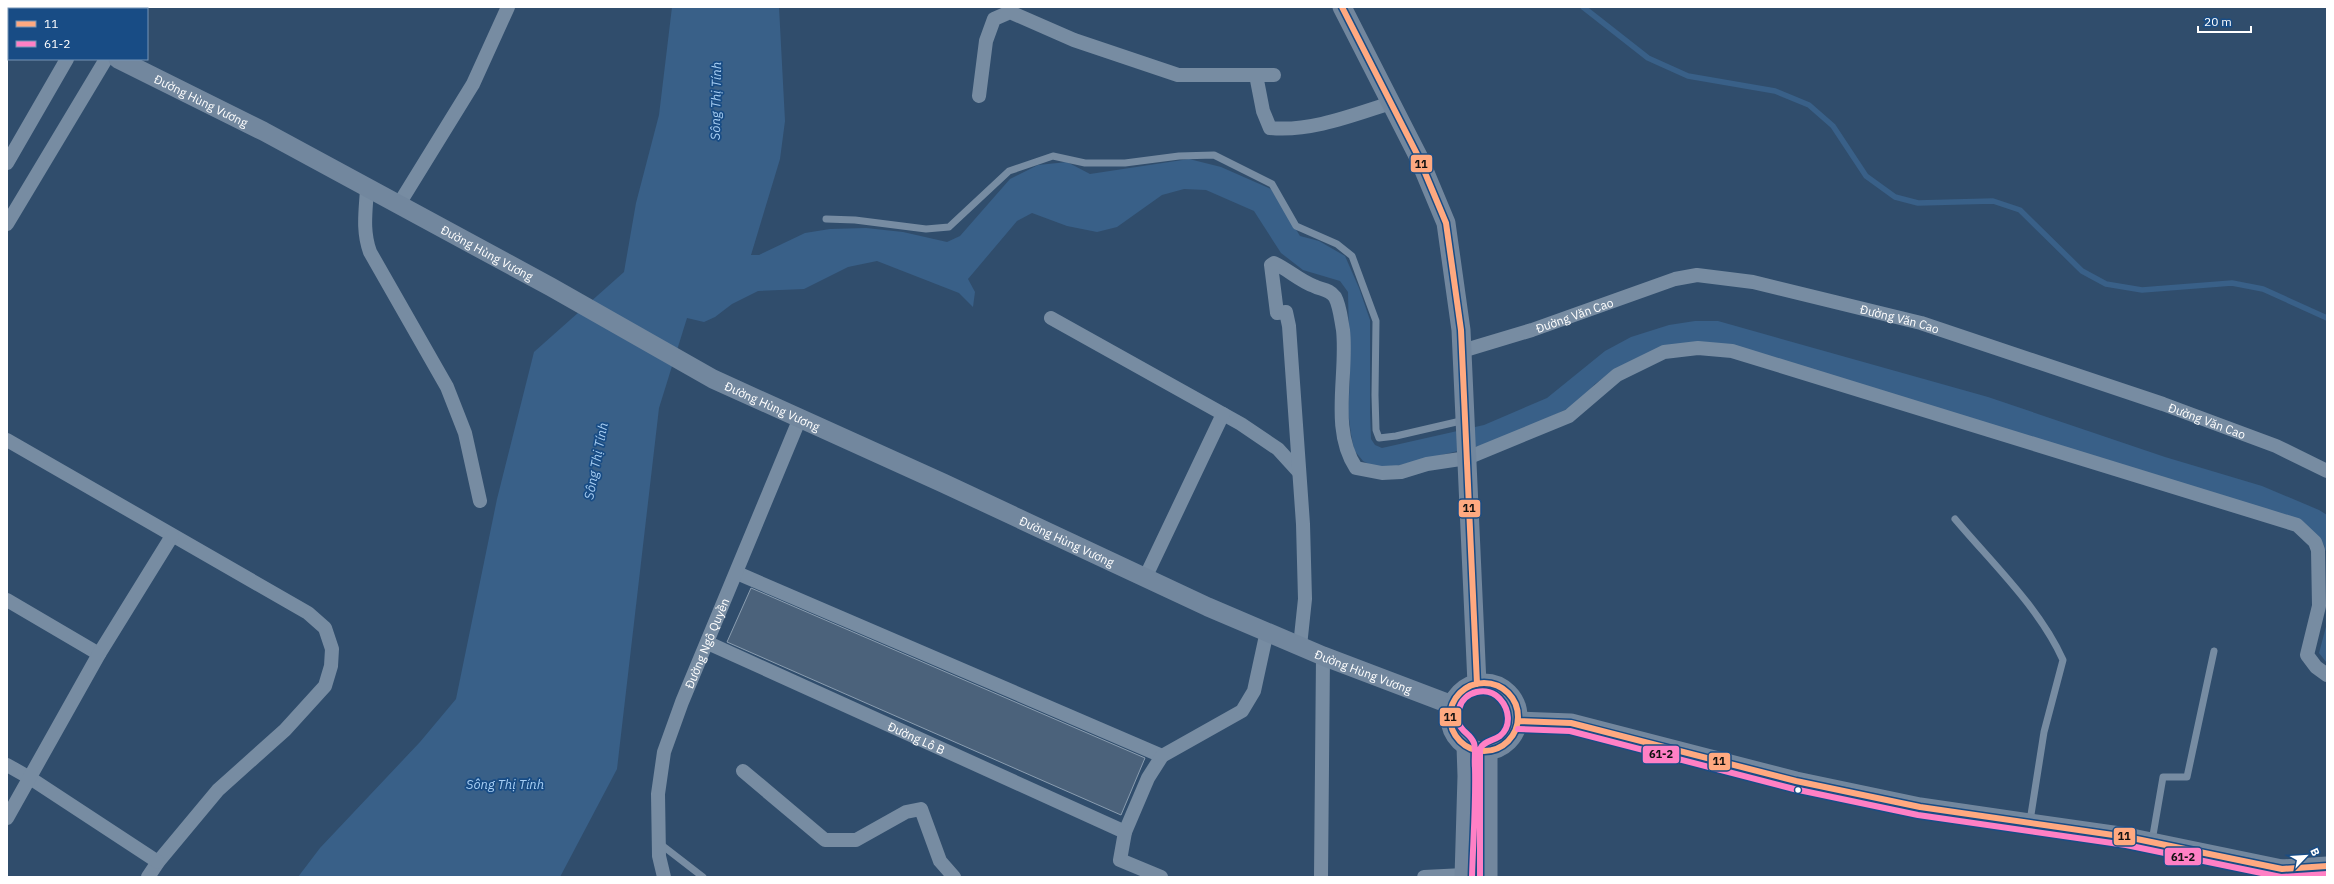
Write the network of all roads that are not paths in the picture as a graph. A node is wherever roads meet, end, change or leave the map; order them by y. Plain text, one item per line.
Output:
1 (508, 7) edge
2 (1342, 7) edge
3 (66, 60) edge
4 (105, 60) edge
5 (120, 60) edge
6 (1274, 74) dead end
7 (1256, 75) junction
8 (979, 96) dead end
9 (1392, 103) junction
10 (7, 163) edge
11 (367, 188) junction
12 (399, 204) junction
13 (826, 219) dead end
14 (7, 224) edge
15 (1051, 318) dead end
16 (1462, 351) junction
17 (1223, 414) junction
18 (800, 418) junction
19 (1466, 423) junction
20 (7, 440) edge
21 (1467, 456) junction
22 (2327, 471) edge
23 (1299, 472) junction
24 (480, 501) dead end
25 (1955, 519) dead end
26 (172, 536) junction
27 (737, 573) junction
28 (1145, 578) junction
29 (7, 600) edge
30 (1267, 631) junction
31 (708, 644) junction
32 (1300, 646) junction
33 (2214, 651) dead end
34 (98, 654) junction
35 (1323, 656) junction
36 (2327, 675) edge
37 (1477, 684) junction
38 (1452, 705) junction
39 (1518, 721) junction
40 (1466, 746) junction
41 (1488, 751) junction
42 (1162, 756) junction
43 (7, 765) edge
44 (743, 771) dead end
45 (30, 778) junction
46 (1466, 799) junction
47 (1488, 801) junction
48 (7, 818) edge
49 (2030, 823) junction
50 (1125, 832) junction
51 (2152, 842) junction
52 (659, 843) junction
53 (158, 862) junction
54 (2326, 866) edge
55 (2290, 874) edge
56 (1464, 876) edge
57 (148, 877) edge
58 (664, 877) edge
59 (703, 877) edge
60 (954, 877) edge
61 (1161, 877) edge
62 (1321, 877) edge
63 (1424, 877) edge
64 (1488, 877) edge

1 - 12 street
2 - 9 main road
3 - 10 street
4 - 14 street
5 - 11 main road, Đường Hùng Vương
6 - 7 street
7 - 8 street
7 - 9 street
9 - 16 main road
11 - 12 main road, Đường Hùng Vương
11 - 24 street
12 - 18 main road, Đường Hùng Vương
13 - 19 lane
15 - 17 street
16 - 19 main road
16 - 22 street, Đường Văn Cao
17 - 23 street
17 - 28 street
18 - 27 street, Đường Ngô Quyền
18 - 28 main road, Đường Hùng Vương
19 - 21 main road
20 - 26 street
21 - 23 street
21 - 36 street
21 - 37 main road
23 - 32 street
25 - 49 lane
26 - 34 street
26 - 53 street
27 - 31 street, Đường Ngô Quyền
27 - 42 street
28 - 30 main road, Đường Hùng Vương
29 - 34 street
30 - 32 main road, Đường Hùng Vương
30 - 42 street
31 - 50 street, Đường Lô B
31 - 52 street, Đường Ngô Quyền
32 - 35 main road, Đường Hùng Vương
33 - 51 lane
34 - 45 street
35 - 38 main road, Đường Hùng Vương
35 - 62 street
37 - 38 main road
37 - 39 main road
38 - 40 main road
39 - 41 main road
39 - 49 main road
40 - 41 main road
40 - 46 main road
41 - 47 main road
42 - 50 street
43 - 45 street
44 - 60 street
45 - 48 street
45 - 53 street
46 - 47 main road
46 - 56 main road
47 - 64 main road
49 - 51 main road
50 - 61 street
51 - 55 main road
52 - 58 street, Đường Ngô Quyền
52 - 59 lane
53 - 57 street
54 - 55 main road
56 - 63 street

